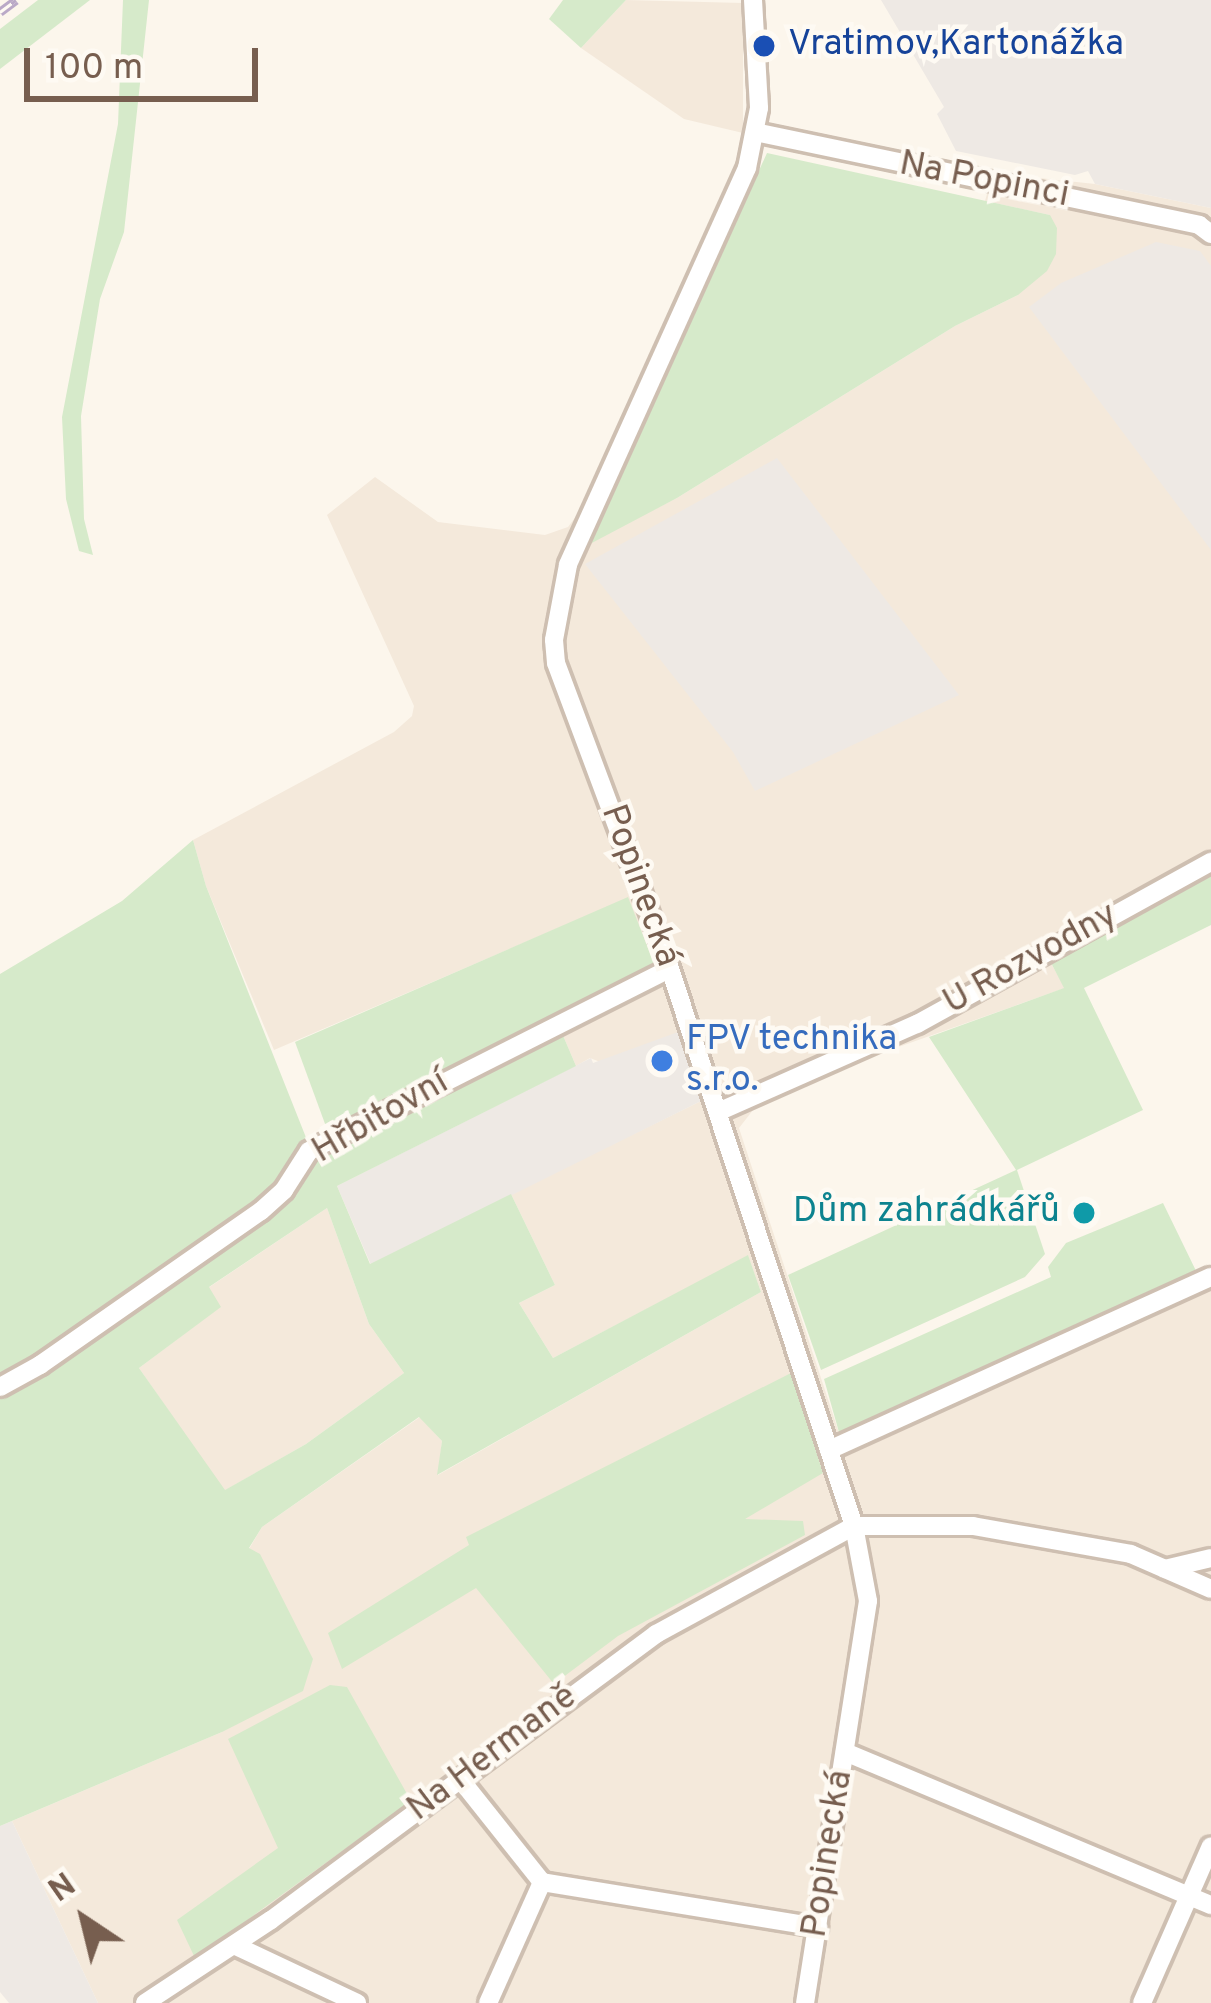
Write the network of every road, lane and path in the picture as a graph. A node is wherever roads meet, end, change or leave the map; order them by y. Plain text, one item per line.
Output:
1 (753, 0) edge
2 (754, 133) junction
3 (1211, 234) edge
4 (1211, 862) edge
5 (670, 969) junction
6 (718, 1112) junction
7 (1211, 1277) edge
8 (0, 1387) edge
9 (829, 1450) junction
10 (854, 1526) junction
11 (1211, 1558) edge
12 (1165, 1569) junction
13 (1211, 1589) edge
14 (845, 1751) junction
15 (460, 1779) junction
16 (1211, 1846) edge
17 (542, 1882) junction
18 (1190, 1895) junction
19 (1211, 1905) edge
20 (818, 1927) junction
21 (234, 1945) junction
22 (145, 2003) edge
23 (357, 2003) edge
24 (488, 2003) edge
25 (805, 2003) edge
26 (1142, 2003) edge

1 - 2 street, Popinecká
2 - 3 street, Na Popinci
2 - 5 street, Popinecká
4 - 6 street, U Rozvodny
5 - 6 street, Popinecká
5 - 8 street, Hřbitovní
6 - 9 street, Popinecká
7 - 9 street
9 - 10 street, Popinecká
10 - 12 street
10 - 14 street, Popinecká
10 - 15 street, Na Hermaně
11 - 12 street
12 - 13 street
14 - 18 street
14 - 20 street, Popinecká
15 - 17 street
15 - 21 street, Na Hermaně
16 - 18 street
17 - 20 street
17 - 24 street
18 - 19 street
18 - 26 street
20 - 25 street, Popinecká
21 - 22 street, Na Hermaně
21 - 23 street

